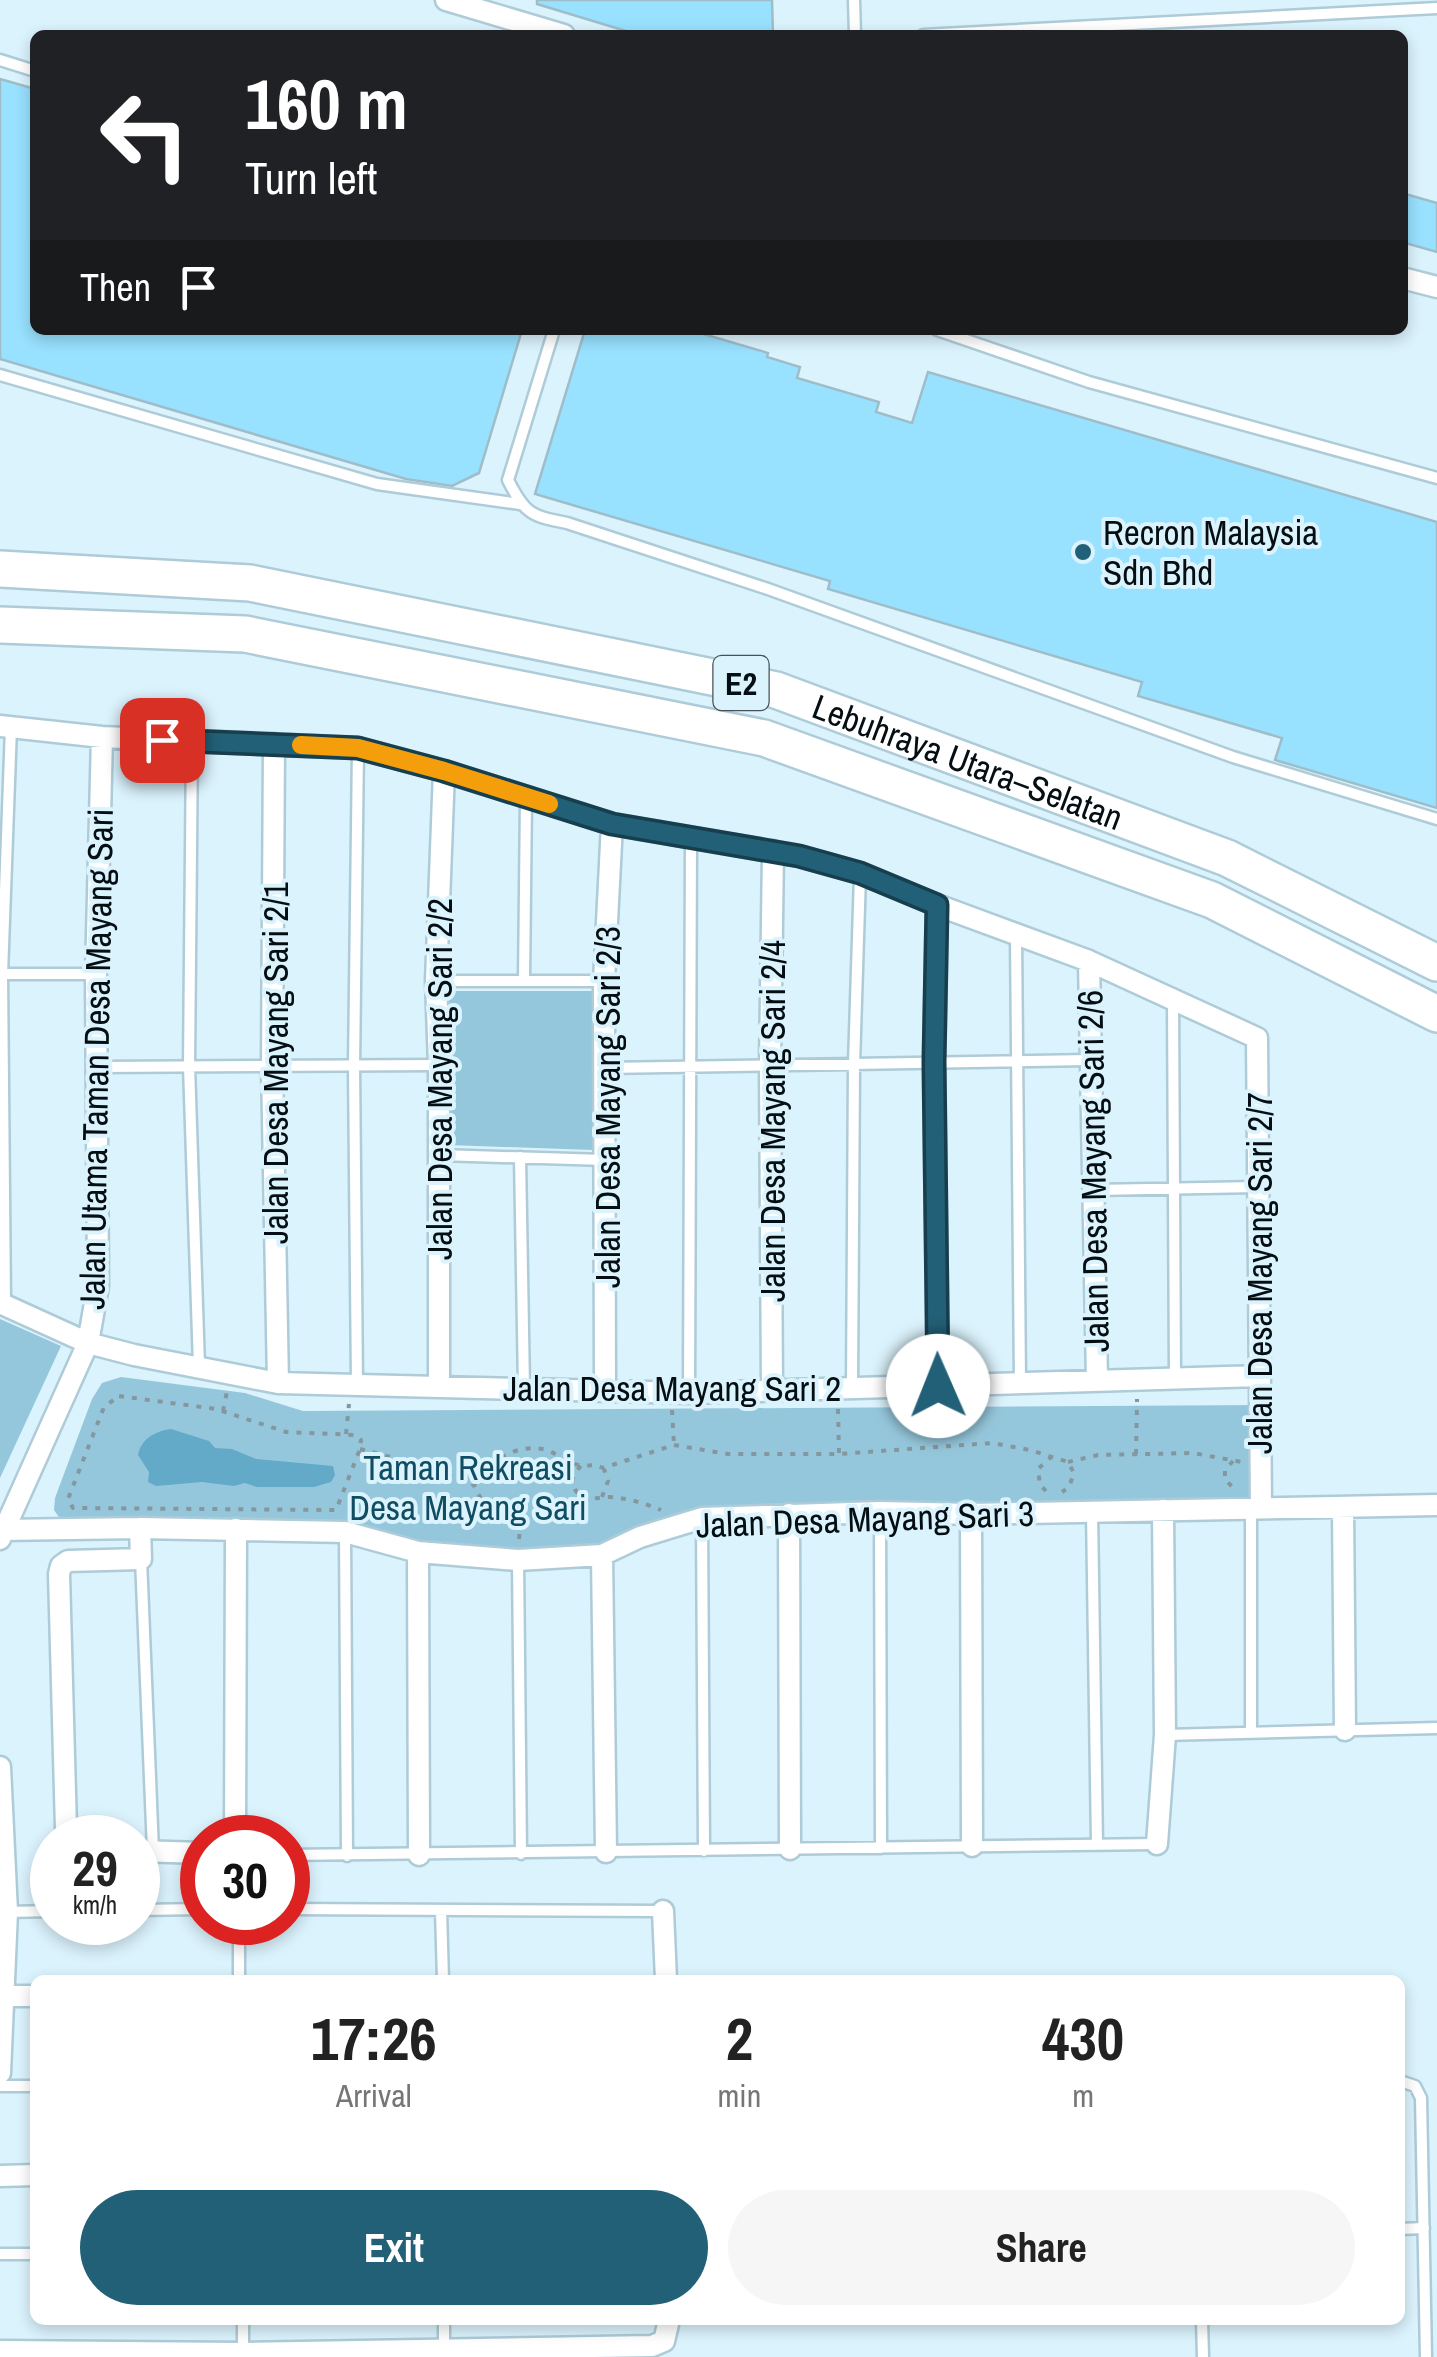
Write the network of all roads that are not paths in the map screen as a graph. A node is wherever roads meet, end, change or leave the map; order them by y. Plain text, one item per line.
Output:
1 (446, 0) edge
2 (854, 0) edge
3 (1437, 8) edge
4 (547, 30) edge
5 (855, 30) edge
6 (1018, 30) edge
7 (0, 60) edge
8 (30, 69) edge
9 (1408, 280) edge
10 (1437, 288) edge
11 (552, 335) edge
12 (952, 335) edge
13 (0, 374) edge
14 (1437, 478) edge
15 (520, 504) junction
16 (0, 569) edge
17 (0, 625) edge
18 (6, 726) edge
19 (102, 737) junction
20 (192, 741) junction
21 (274, 744) junction
22 (358, 748) junction
23 (444, 771) junction
24 (526, 797) junction
25 (1437, 820) edge
26 (612, 824) junction
27 (691, 836) junction
28 (773, 851) junction
29 (860, 873) junction
30 (937, 905) junction
31 (1016, 934) junction
32 (1088, 961) junction
33 (1437, 963) edge
34 (1, 974) edge
35 (96, 974) junction
36 (524, 980) junction
37 (436, 981) junction
38 (604, 981) junction
39 (1173, 999) junction
40 (1437, 1014) edge
41 (1090, 1060) junction
42 (1017, 1061) junction
43 (934, 1062) junction
44 (854, 1064) junction
45 (770, 1065) junction
46 (98, 1066) junction
47 (189, 1066) junction
48 (272, 1066) junction
49 (354, 1066) junction
50 (440, 1066) junction
51 (690, 1066) junction
52 (606, 1068) junction
53 (439, 1155) junction
54 (520, 1158) junction
55 (606, 1160) junction
56 (1258, 1188) junction
57 (1093, 1190) junction
58 (1174, 1190) junction
59 (2, 1304) edge
60 (88, 1342) junction
61 (199, 1366) junction
62 (1260, 1376) junction
63 (1175, 1379) junction
64 (1097, 1381) junction
65 (278, 1383) junction
66 (1020, 1384) junction
67 (354, 1385) junction
68 (938, 1386) junction
69 (439, 1387) junction
70 (524, 1389) junction
71 (845, 1389) junction
72 (605, 1391) junction
73 (772, 1391) junction
74 (680, 1393) junction
75 (1251, 1502) junction
76 (1437, 1505) edge
77 (1343, 1507) junction
78 (1163, 1510) junction
79 (1092, 1511) junction
80 (880, 1512) junction
81 (789, 1514) junction
82 (971, 1514) junction
83 (702, 1518) junction
84 (140, 1528) junction
85 (236, 1530) junction
86 (345, 1532) junction
87 (1, 1535) edge
88 (418, 1552) junction
89 (602, 1555) junction
90 (142, 1559) junction
91 (518, 1560) junction
92 (1437, 1728) edge
93 (1344, 1730) junction
94 (1251, 1732) junction
95 (1165, 1734) junction
96 (0, 1767) edge
97 (66, 1815) edge
98 (145, 1815) edge
99 (235, 1815) edge
100 (1098, 1844) junction
101 (1157, 1844) joint
102 (972, 1846) junction
103 (881, 1848) junction
104 (790, 1849) junction
105 (704, 1850) junction
106 (606, 1852) junction
107 (520, 1854) junction
108 (310, 1855) edge
109 (419, 1855) junction
110 (347, 1856) junction
111 (310, 1909) edge
112 (441, 1910) junction
113 (30, 1911) edge
114 (662, 1911) joint
115 (6, 1912) junction
116 (239, 1945) edge
117 (240, 1975) edge
118 (443, 1975) edge
119 (666, 1975) edge
120 (3, 1996) junction
121 (30, 1996) edge
122 (0, 2072) edge
123 (1405, 2083) edge
124 (0, 2086) edge
125 (30, 2086) edge
126 (0, 2166) edge
127 (30, 2175) edge
128 (0, 2176) edge
129 (0, 2188) edge
130 (1424, 2228) junction
131 (1405, 2229) edge
132 (0, 2254) edge
133 (30, 2254) edge
134 (242, 2325) edge
135 (444, 2325) edge
136 (1202, 2325) edge
137 (667, 2330) edge
138 (444, 2350) junction
139 (0, 2351) edge
140 (243, 2353) junction
141 (1203, 2357) edge
142 (1426, 2357) edge

1 - 4 street
2 - 5 lane
3 - 6 lane
7 - 8 lane
9 - 10 street
11 - 15 lane
12 - 14 lane
13 - 15 lane
15 - 25 lane
16 - 33 highway, Lebuhraya Utara–Selatan / E2
17 - 40 highway, Lebuhraya Utara–Selatan / E2
18 - 19 street
18 - 34 lane
19 - 20 street
19 - 35 street, Jalan Utama Taman Desa Mayang Sari
20 - 21 street
20 - 47 lane
21 - 22 street
21 - 48 street, Jalan Desa Mayang Sari 2/1
22 - 23 street
22 - 49 lane
23 - 24 street
23 - 37 street, Jalan Desa Mayang Sari 2/2
24 - 26 street
24 - 36 lane
26 - 27 street
26 - 38 street, Jalan Desa Mayang Sari 2/3
27 - 28 street
27 - 51 lane
28 - 29 street
28 - 45 street, Jalan Desa Mayang Sari 2/4
29 - 30 street
29 - 44 lane
30 - 31 street
30 - 43 street
31 - 32 street
31 - 42 lane
32 - 39 street
32 - 41 street, Jalan Desa Mayang Sari 2/6
34 - 35 lane
34 - 59 lane
35 - 46 street, Jalan Utama Taman Desa Mayang Sari
36 - 37 lane
36 - 38 lane
37 - 50 street, Jalan Desa Mayang Sari 2/2
38 - 52 street, Jalan Desa Mayang Sari 2/3
39 - 56 street, Jalan Desa Mayang Sari 2/7
39 - 58 lane
41 - 42 lane
41 - 57 street, Jalan Desa Mayang Sari 2/6
42 - 43 lane
42 - 66 lane
43 - 44 lane
43 - 68 street
44 - 45 lane
44 - 71 lane
45 - 51 lane
45 - 73 street, Jalan Desa Mayang Sari 2/4
46 - 47 lane
46 - 60 street, Jalan Utama Taman Desa Mayang Sari
47 - 48 lane
47 - 61 lane
48 - 49 lane
48 - 65 street, Jalan Desa Mayang Sari 2/1
49 - 50 lane
49 - 67 lane
50 - 53 street, Jalan Desa Mayang Sari 2/2
51 - 52 lane
51 - 74 lane
52 - 55 street, Jalan Desa Mayang Sari 2/3
53 - 54 lane
53 - 69 street, Jalan Desa Mayang Sari 2/2
54 - 55 lane
54 - 70 lane
55 - 72 street, Jalan Desa Mayang Sari 2/3
56 - 58 lane
56 - 62 street, Jalan Desa Mayang Sari 2/7
57 - 58 lane
57 - 64 street, Jalan Desa Mayang Sari 2/6
58 - 63 lane
59 - 60 street, Jalan Desa Mayang Sari 2
60 - 61 street, Jalan Desa Mayang Sari 2
60 - 87 street, Jalan Utama Taman Desa Mayang Sari
61 - 65 street, Jalan Desa Mayang Sari 2
62 - 63 street, Jalan Desa Mayang Sari 2
62 - 75 street, Jalan Desa Mayang Sari 2/7
63 - 64 street, Jalan Desa Mayang Sari 2
64 - 66 street, Jalan Desa Mayang Sari 2
65 - 67 street, Jalan Desa Mayang Sari 2
66 - 68 street, Jalan Desa Mayang Sari 2
67 - 69 street, Jalan Desa Mayang Sari 2
68 - 71 street, Jalan Desa Mayang Sari 2
69 - 70 street, Jalan Desa Mayang Sari 2
70 - 72 street, Jalan Desa Mayang Sari 2
71 - 73 street, Jalan Desa Mayang Sari 2
72 - 74 street, Jalan Desa Mayang Sari 2
73 - 74 street, Jalan Desa Mayang Sari 2
75 - 77 street, Jalan Desa Mayang Sari 3
75 - 78 street, Jalan Desa Mayang Sari 3
75 - 94 lane
76 - 77 street, Jalan Desa Mayang Sari 3
77 - 93 street
78 - 79 street, Jalan Desa Mayang Sari 3
78 - 95 street
79 - 82 street, Jalan Desa Mayang Sari 3
79 - 100 lane
80 - 81 street, Jalan Desa Mayang Sari 3
80 - 82 street, Jalan Desa Mayang Sari 3
80 - 103 lane
81 - 83 street, Jalan Desa Mayang Sari 3
81 - 104 street
82 - 102 street
83 - 89 street, Jalan Desa Mayang Sari 3
83 - 105 lane
84 - 85 street, Jalan Desa Mayang Sari 3
84 - 87 street, Jalan Desa Mayang Sari 3
84 - 90 street
85 - 86 street, Jalan Desa Mayang Sari 3
85 - 99 street
86 - 88 street, Jalan Desa Mayang Sari 3
86 - 110 lane
88 - 91 street, Jalan Desa Mayang Sari 3
88 - 109 street
89 - 91 street, Jalan Desa Mayang Sari 3
89 - 106 street
90 - 97 street
90 - 98 lane
91 - 107 lane
92 - 93 lane
93 - 94 lane
94 - 95 lane
95 - 101 street
96 - 115 street
100 - 101 lane
100 - 102 lane
102 - 103 lane
103 - 104 lane
104 - 105 lane
105 - 106 lane
106 - 107 lane
107 - 109 lane
108 - 110 lane
109 - 110 lane
111 - 112 lane
112 - 114 lane
112 - 118 lane
113 - 115 lane
114 - 119 street
115 - 120 street
116 - 117 lane
120 - 121 street
120 - 122 street
123 - 130 lane
124 - 125 lane
126 - 128 street
127 - 128 street
128 - 129 street
130 - 131 lane
130 - 142 lane
132 - 133 lane
134 - 140 lane
135 - 138 lane
136 - 141 lane
137 - 138 street
138 - 140 street
139 - 140 street

